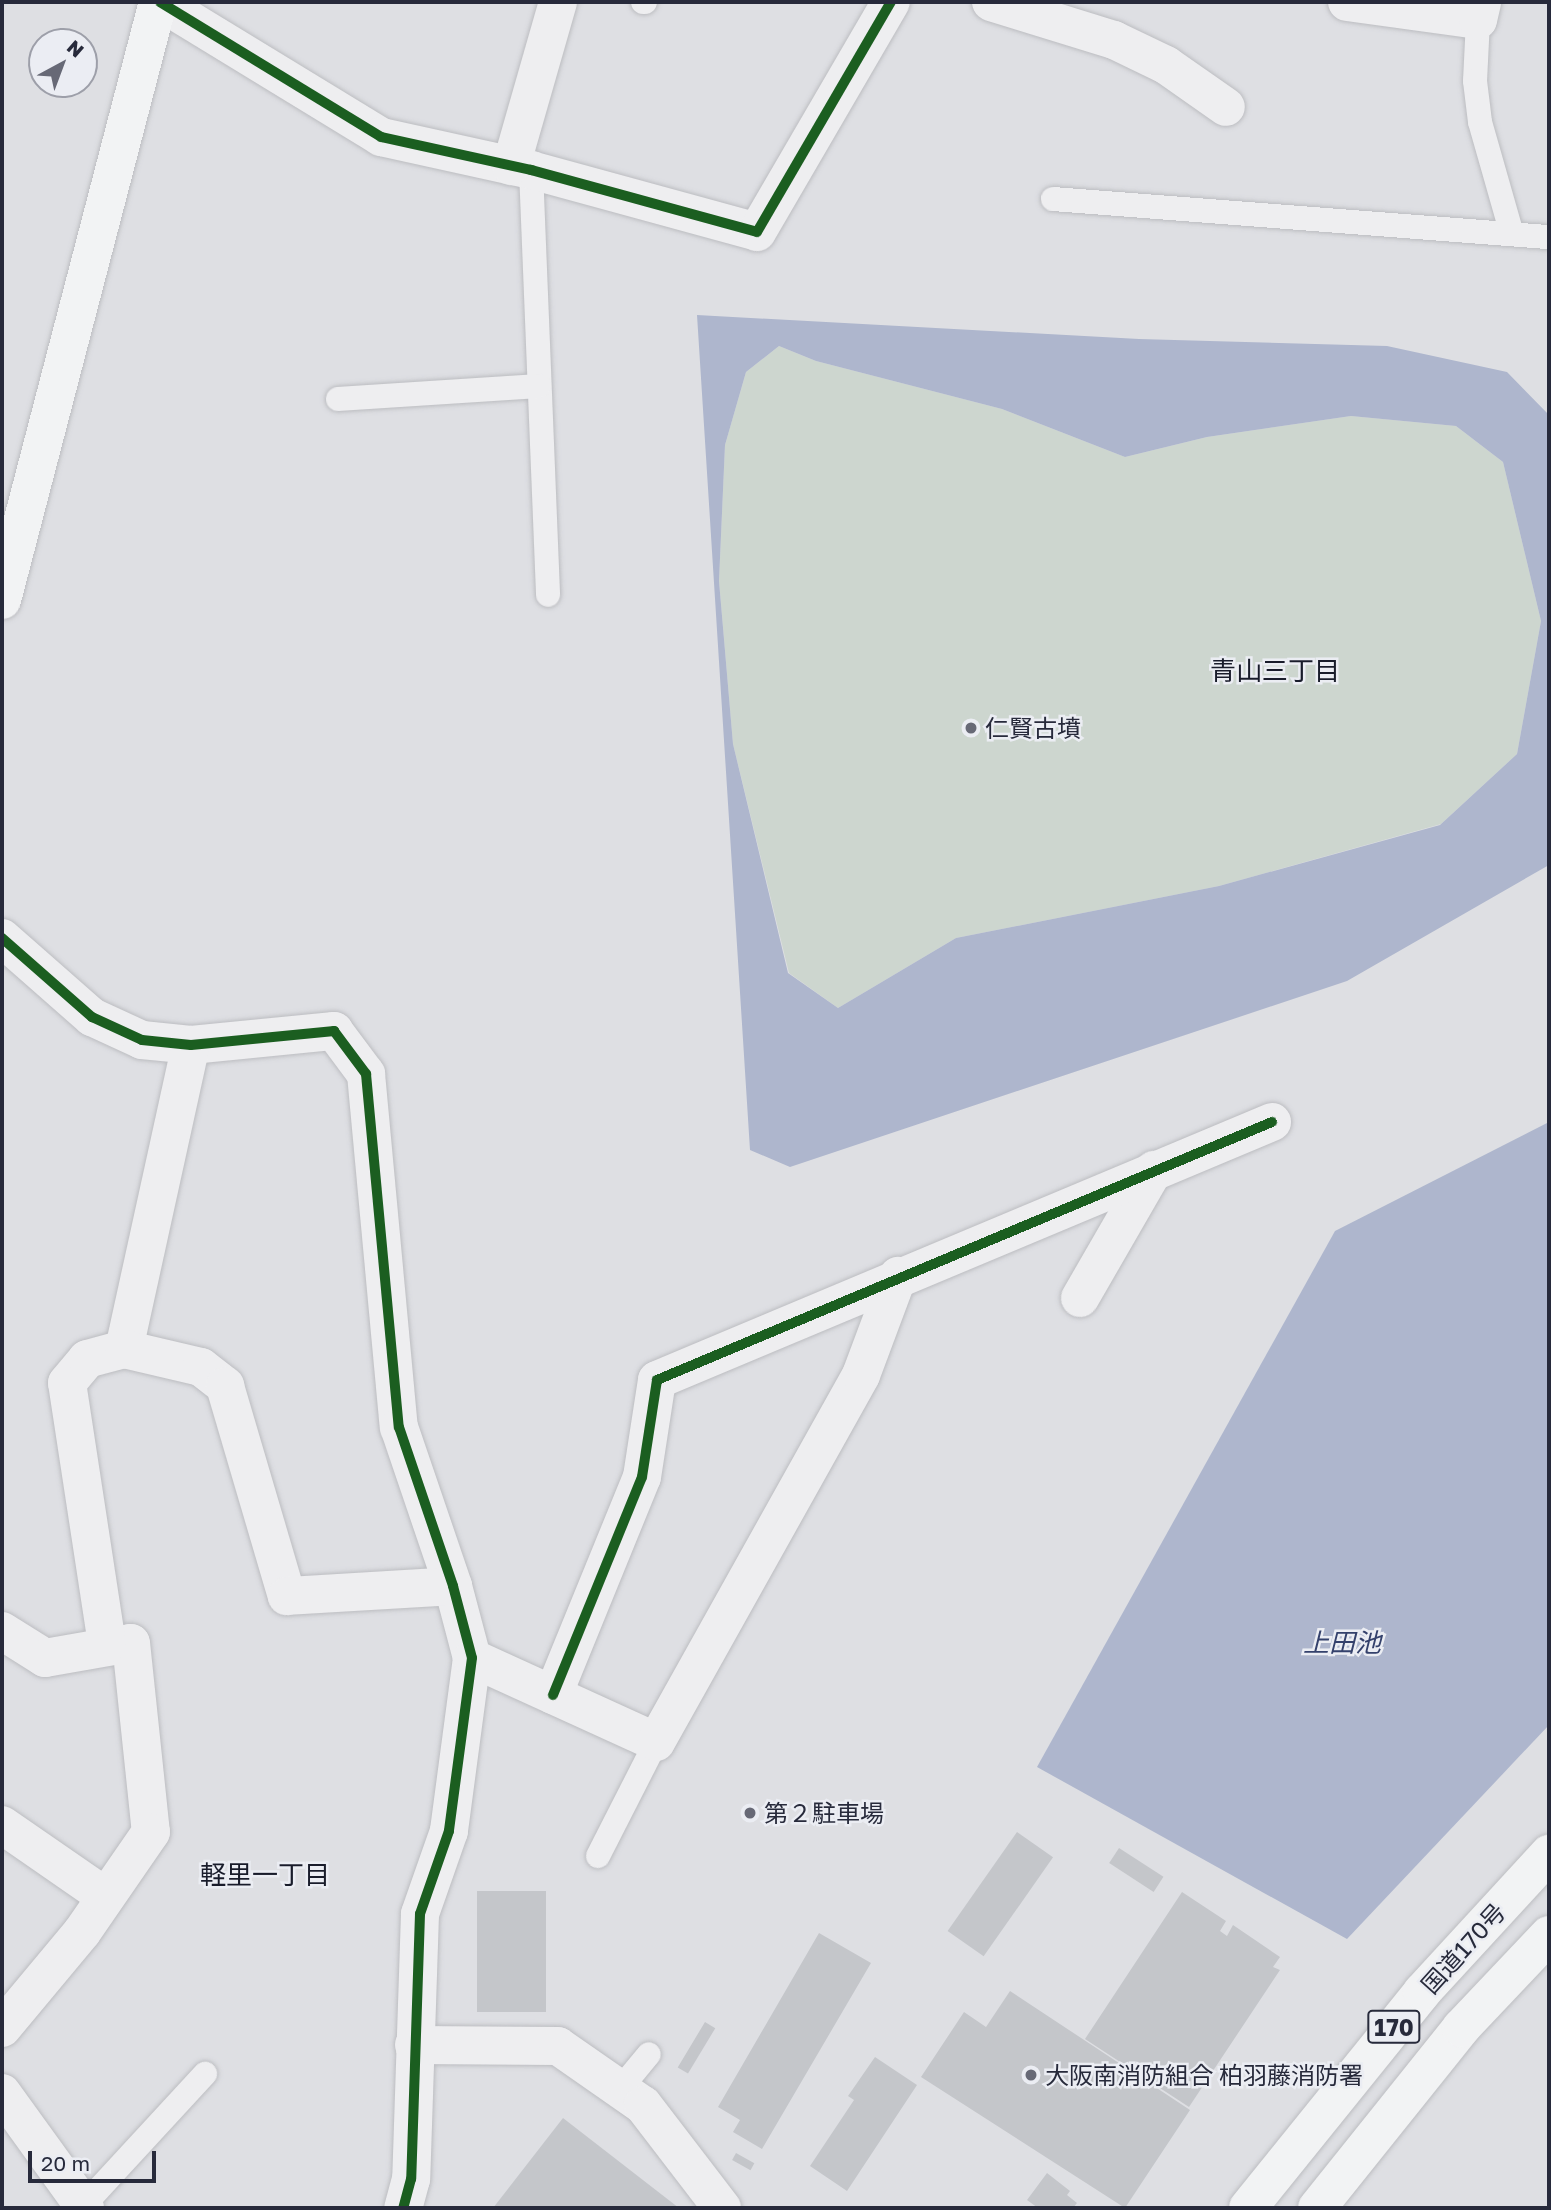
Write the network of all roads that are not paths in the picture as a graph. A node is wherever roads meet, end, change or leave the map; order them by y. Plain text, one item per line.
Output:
1 (159, 2) edge
2 (558, 2) edge
3 (891, 2) edge
4 (991, 2) edge
5 (1347, 2) edge
6 (1480, 11) edge
7 (1226, 107) dead end
8 (521, 168) junction
9 (1053, 199) dead end
10 (1513, 234) junction
11 (1549, 237) edge
12 (539, 386) junction
13 (338, 399) dead end
14 (548, 595) dead end
15 (2, 600) edge
16 (2, 938) edge
17 (191, 1045) junction
18 (1272, 1122) dead end
19 (1154, 1170) junction
20 (898, 1276) junction
21 (1080, 1298) dead end
22 (124, 1349) junction
23 (453, 1586) junction
24 (2, 1631) edge
25 (107, 1644) junction
26 (472, 1658) junction
27 (553, 1695) junction
28 (656, 1742) junction
29 (2, 1825) edge
30 (1549, 1854) edge
31 (598, 1856) dead end
32 (106, 1897) junction
33 (1549, 1935) edge
34 (2, 2028) edge
35 (414, 2045) junction
36 (649, 2054) dead end
37 (205, 2074) dead end
38 (620, 2089) junction
39 (2, 2093) edge
40 (84, 2207) edge
41 (402, 2208) edge
42 (722, 2208) edge
43 (1248, 2208) edge
44 (1317, 2208) edge

1 - 8 street
1 - 15 main road
2 - 8 street
3 - 8 street
4 - 7 street
5 - 6 street
6 - 10 lane
8 - 12 lane
9 - 10 lane
10 - 11 lane
12 - 13 lane
12 - 14 lane
16 - 17 street
17 - 22 street
17 - 23 street
18 - 19 street
19 - 20 street
19 - 21 street
20 - 27 street
20 - 28 street
22 - 23 street
22 - 25 street
23 - 26 street
24 - 25 street
25 - 32 street
26 - 27 street
26 - 35 street
27 - 28 street
28 - 31 lane
29 - 32 street
30 - 43 main road, 国道170号 / 170
32 - 34 street
33 - 44 main road, 170
35 - 38 street
35 - 41 street
36 - 38 lane
37 - 40 lane
38 - 42 street
39 - 40 street

